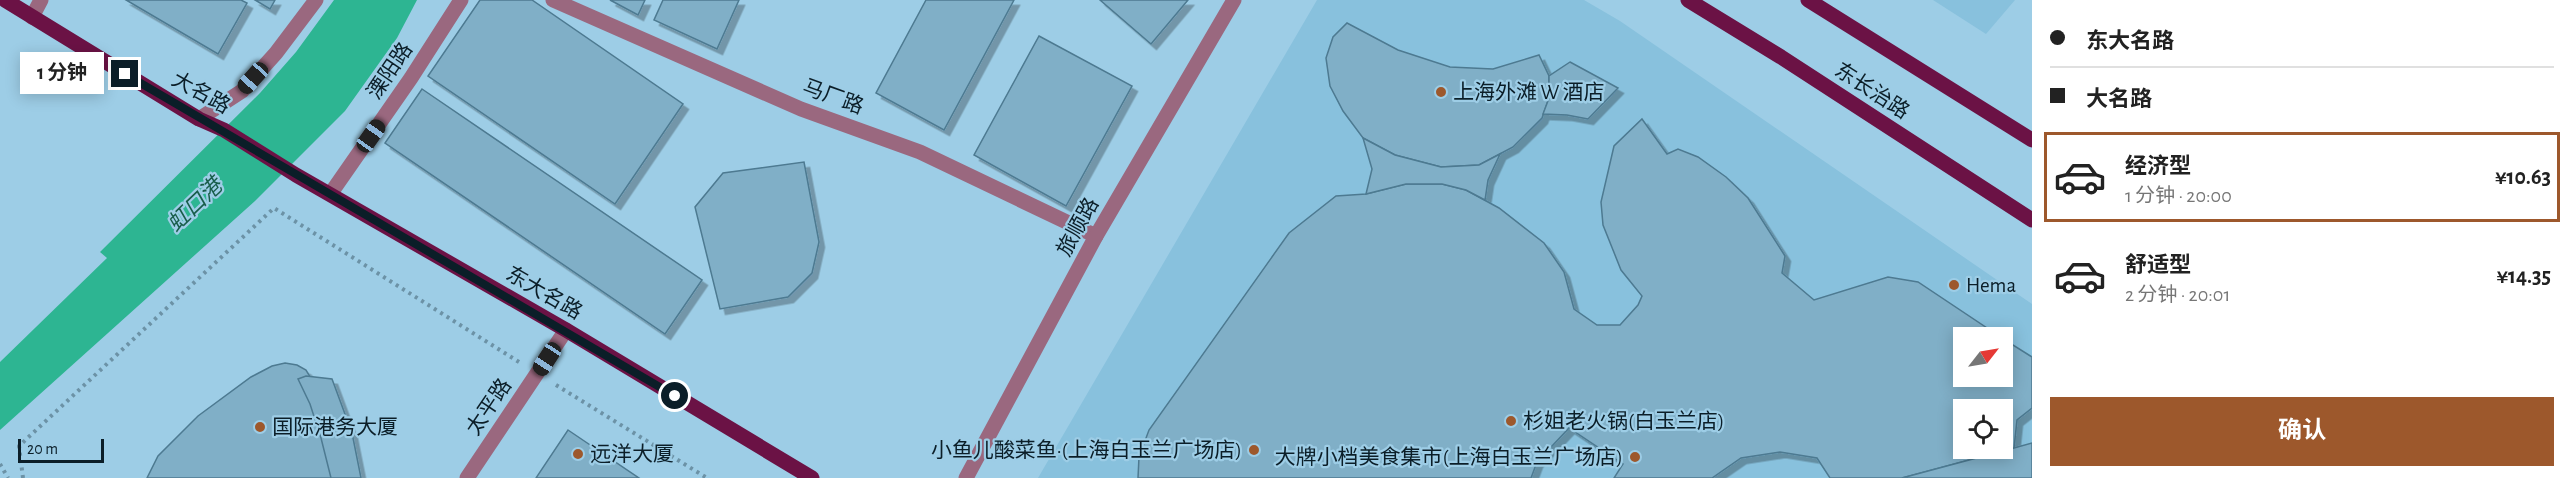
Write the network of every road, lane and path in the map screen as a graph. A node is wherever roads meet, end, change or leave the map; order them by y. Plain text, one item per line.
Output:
1 (5, 0) edge
2 (41, 0) edge
3 (316, 0) edge
4 (462, 0) edge
5 (553, 0) edge
6 (1234, 0) edge
7 (1688, 0) edge
8 (1808, 0) edge
9 (32, 17) junction
10 (199, 119) junction
11 (2032, 140) edge
12 (253, 149) joint
13 (331, 193) junction
14 (2032, 220) edge
15 (1096, 236) junction
16 (566, 330) junction
17 (537, 374) junction
18 (0, 464) edge
19 (8, 478) edge
20 (23, 478) edge
21 (467, 478) edge
22 (706, 478) edge
23 (812, 478) edge
24 (966, 478) edge

1 - 9 main road, 大名路
2 - 9 street
3 - 10 street
4 - 13 street, 溧阳路
5 - 15 street, 马厂路
6 - 15 street, 旅顺路
7 - 14 main road, 东长治路
8 - 11 main road, 东长治路
9 - 10 main road, 大名路
10 - 12 main road, 大名路
12 - 13 main road, 东大名路
13 - 16 main road, 东大名路
15 - 24 street, 旅顺路
16 - 17 street, 太平路
16 - 23 main road, 东大名路
17 - 20 path
17 - 21 street, 太平路
17 - 22 path
18 - 19 path

